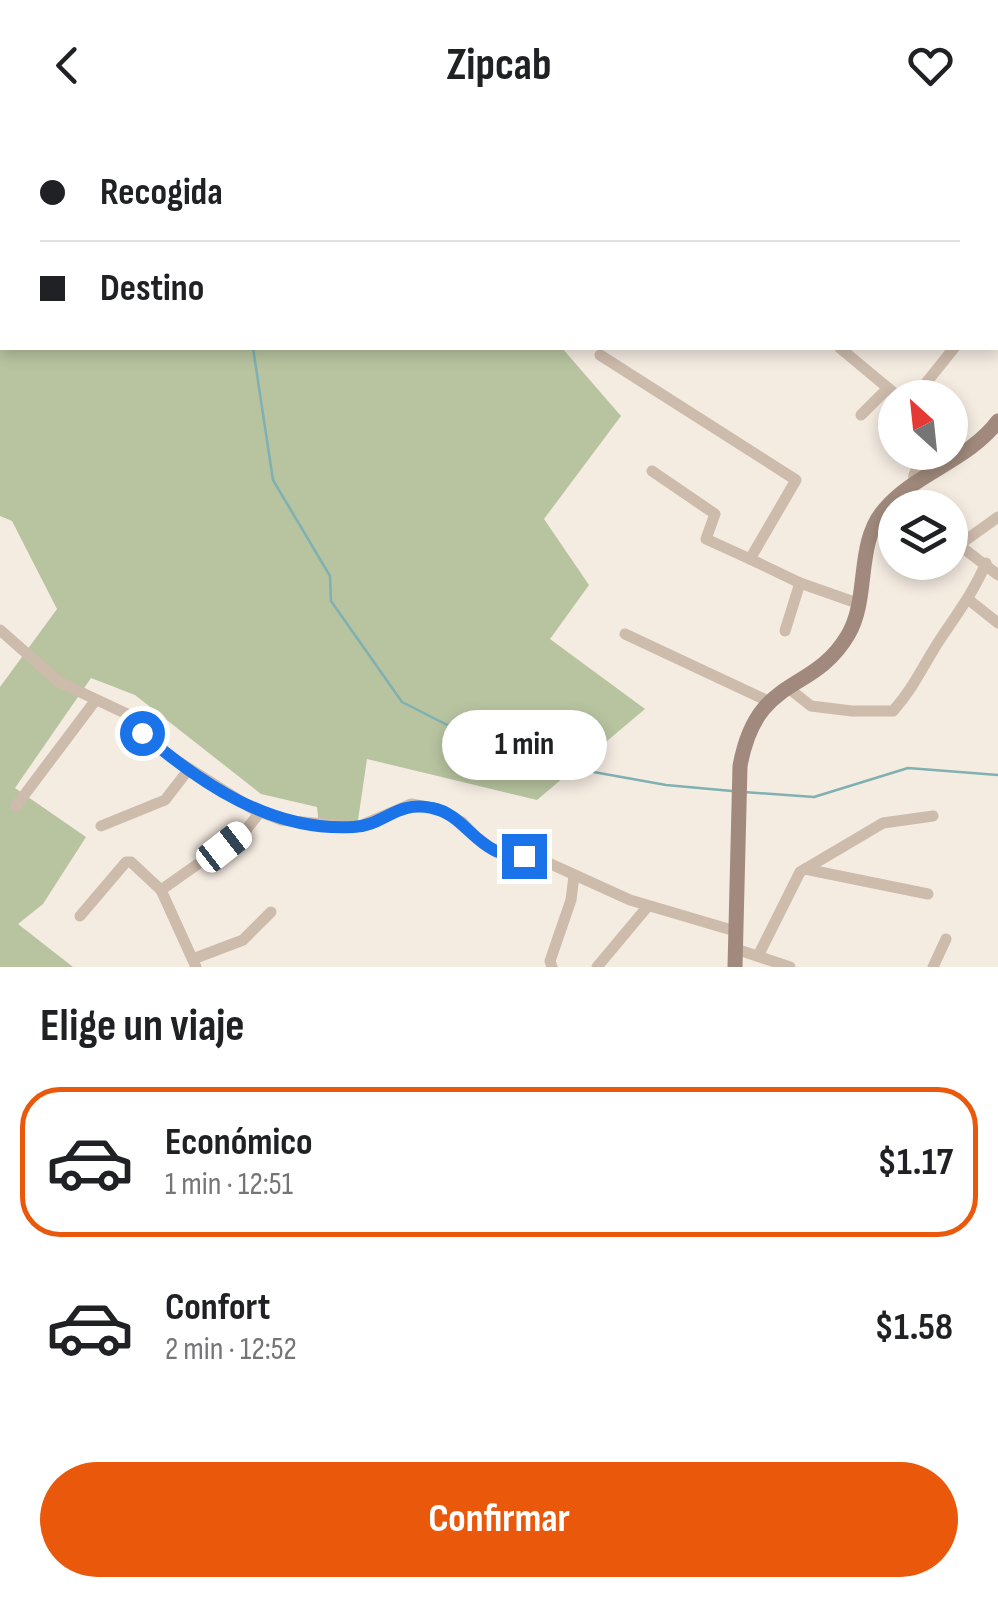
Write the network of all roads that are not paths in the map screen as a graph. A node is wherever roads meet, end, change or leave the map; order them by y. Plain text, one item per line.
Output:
1 (842, 350) edge
2 (951, 352) edge
3 (600, 354) dead end
4 (878, 380) edge
5 (928, 380) edge
6 (878, 398) edge
7 (861, 415) dead end
8 (998, 421) edge
9 (916, 470) edge
10 (652, 471) dead end
11 (913, 487) junction
12 (998, 517) edge
13 (874, 522) junction
14 (878, 523) edge
15 (992, 531) edge
16 (968, 539) edge
17 (968, 552) edge
18 (750, 559) junction
19 (986, 563) junction
20 (998, 575) edge
21 (800, 582) junction
22 (970, 600) junction
23 (858, 603) junction
24 (998, 623) edge
25 (0, 630) edge
26 (786, 631) dead end
27 (625, 634) dead end
28 (787, 686) junction
29 (768, 700) junction
30 (95, 701) junction
31 (189, 769) junction
32 (16, 806) dead end
33 (260, 812) junction
34 (934, 816) dead end
35 (101, 826) dead end
36 (805, 869) junction
37 (574, 876) junction
38 (161, 890) junction
39 (928, 894) dead end
40 (648, 906) junction
41 (271, 912) dead end
42 (80, 916) dead end
43 (735, 931) junction
44 (946, 939) dead end
45 (736, 949) junction
46 (759, 954) junction
47 (194, 963) edge
48 (552, 967) edge
49 (596, 967) edge
50 (735, 967) edge
51 (790, 967) edge
52 (933, 967) edge

1 - 4 street
2 - 5 street
3 - 18 street
6 - 7 street
8 - 11 main road
9 - 11 street
10 - 18 street
11 - 13 main road
12 - 15 street
13 - 14 street
13 - 23 main road
15 - 16 street
17 - 19 street
18 - 21 street
19 - 20 street
19 - 22 street
21 - 23 street
21 - 26 street
22 - 24 street
22 - 28 street
23 - 28 main road
25 - 30 street
27 - 29 street
28 - 29 main road
29 - 43 main road
30 - 31 street
30 - 32 street
31 - 33 street
31 - 35 street
33 - 37 street
33 - 38 street
34 - 36 street
36 - 39 street
36 - 46 street
37 - 40 street
37 - 48 street
38 - 42 street
38 - 47 street
40 - 43 street
40 - 49 street
41 - 47 street
43 - 45 main road
44 - 52 street
45 - 46 street
45 - 50 main road
46 - 51 street

